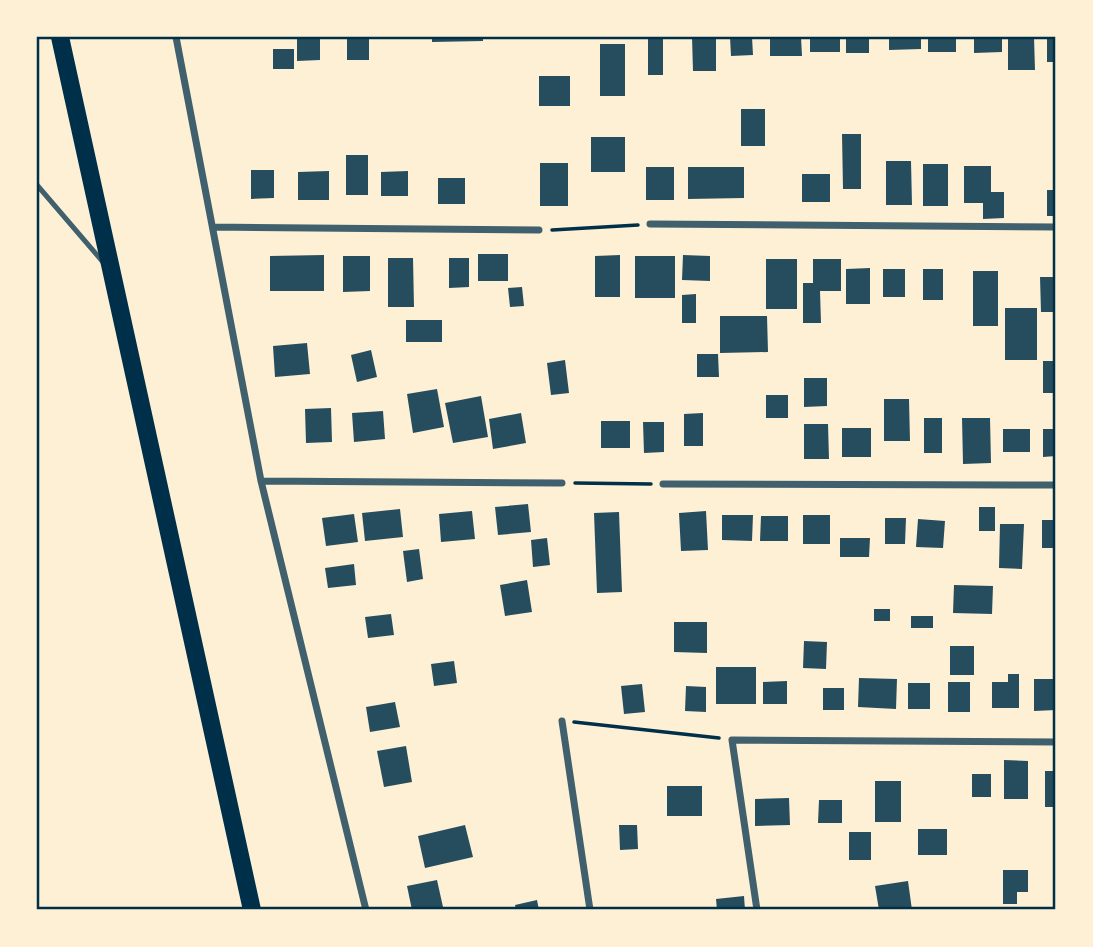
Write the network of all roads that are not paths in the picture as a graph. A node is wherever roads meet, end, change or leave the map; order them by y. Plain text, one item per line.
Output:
1 (60, 37) edge
2 (176, 37) edge
3 (37, 185) edge
4 (650, 224) road end
5 (213, 227) junction
6 (1056, 227) edge
7 (539, 230) road end
8 (113, 273) junction
9 (261, 481) junction
10 (562, 483) road end
11 (663, 484) road end
12 (1056, 485) edge
13 (562, 721) road end
14 (1056, 742) edge
15 (252, 910) edge
16 (366, 910) edge
17 (590, 910) edge
18 (757, 910) edge

1 - 8 main road
2 - 5 street
3 - 8 lane
4 - 6 street
5 - 7 street
5 - 9 street
8 - 15 main road
9 - 10 street
9 - 16 street
11 - 12 street
13 - 17 street
14 - 18 street

